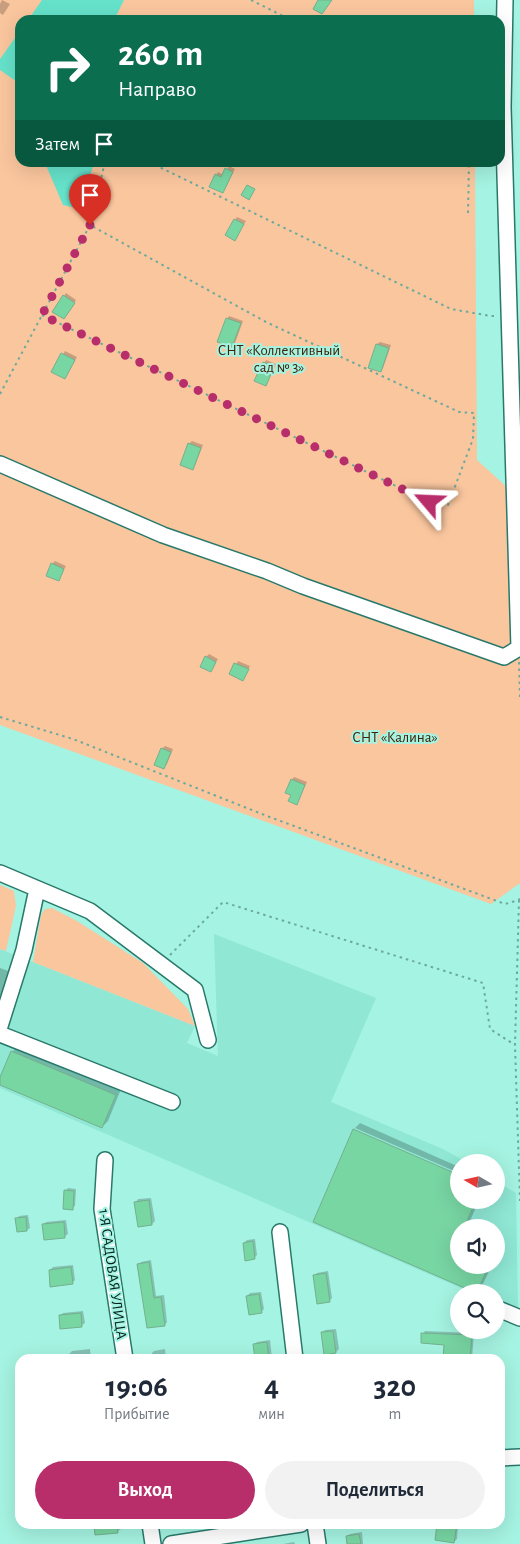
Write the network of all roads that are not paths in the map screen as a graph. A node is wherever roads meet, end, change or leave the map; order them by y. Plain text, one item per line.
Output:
1 (505, 0) edge
2 (505, 15) edge
3 (505, 167) edge
4 (0, 464) edge
5 (0, 873) edge
6 (37, 889) junction
7 (0, 1026) edge
8 (0, 1034) edge
9 (208, 1040) dead end
10 (172, 1102) dead end
11 (105, 1160) dead end
12 (280, 1232) dead end
13 (505, 1312) edge
14 (520, 1318) edge
15 (124, 1354) edge
16 (294, 1354) edge
17 (520, 1457) edge
18 (505, 1458) edge
19 (151, 1529) edge
20 (268, 1529) edge
21 (316, 1529) edge
22 (153, 1544) edge
23 (171, 1544) edge
24 (318, 1544) edge

1 - 2 street
3 - 4 street
5 - 6 street
6 - 7 street
6 - 9 street
8 - 10 street
11 - 15 street, 1-Я САДОВАЯ УЛИЦА
12 - 16 street
13 - 14 street
17 - 18 street
19 - 22 street
20 - 23 street
21 - 24 street

